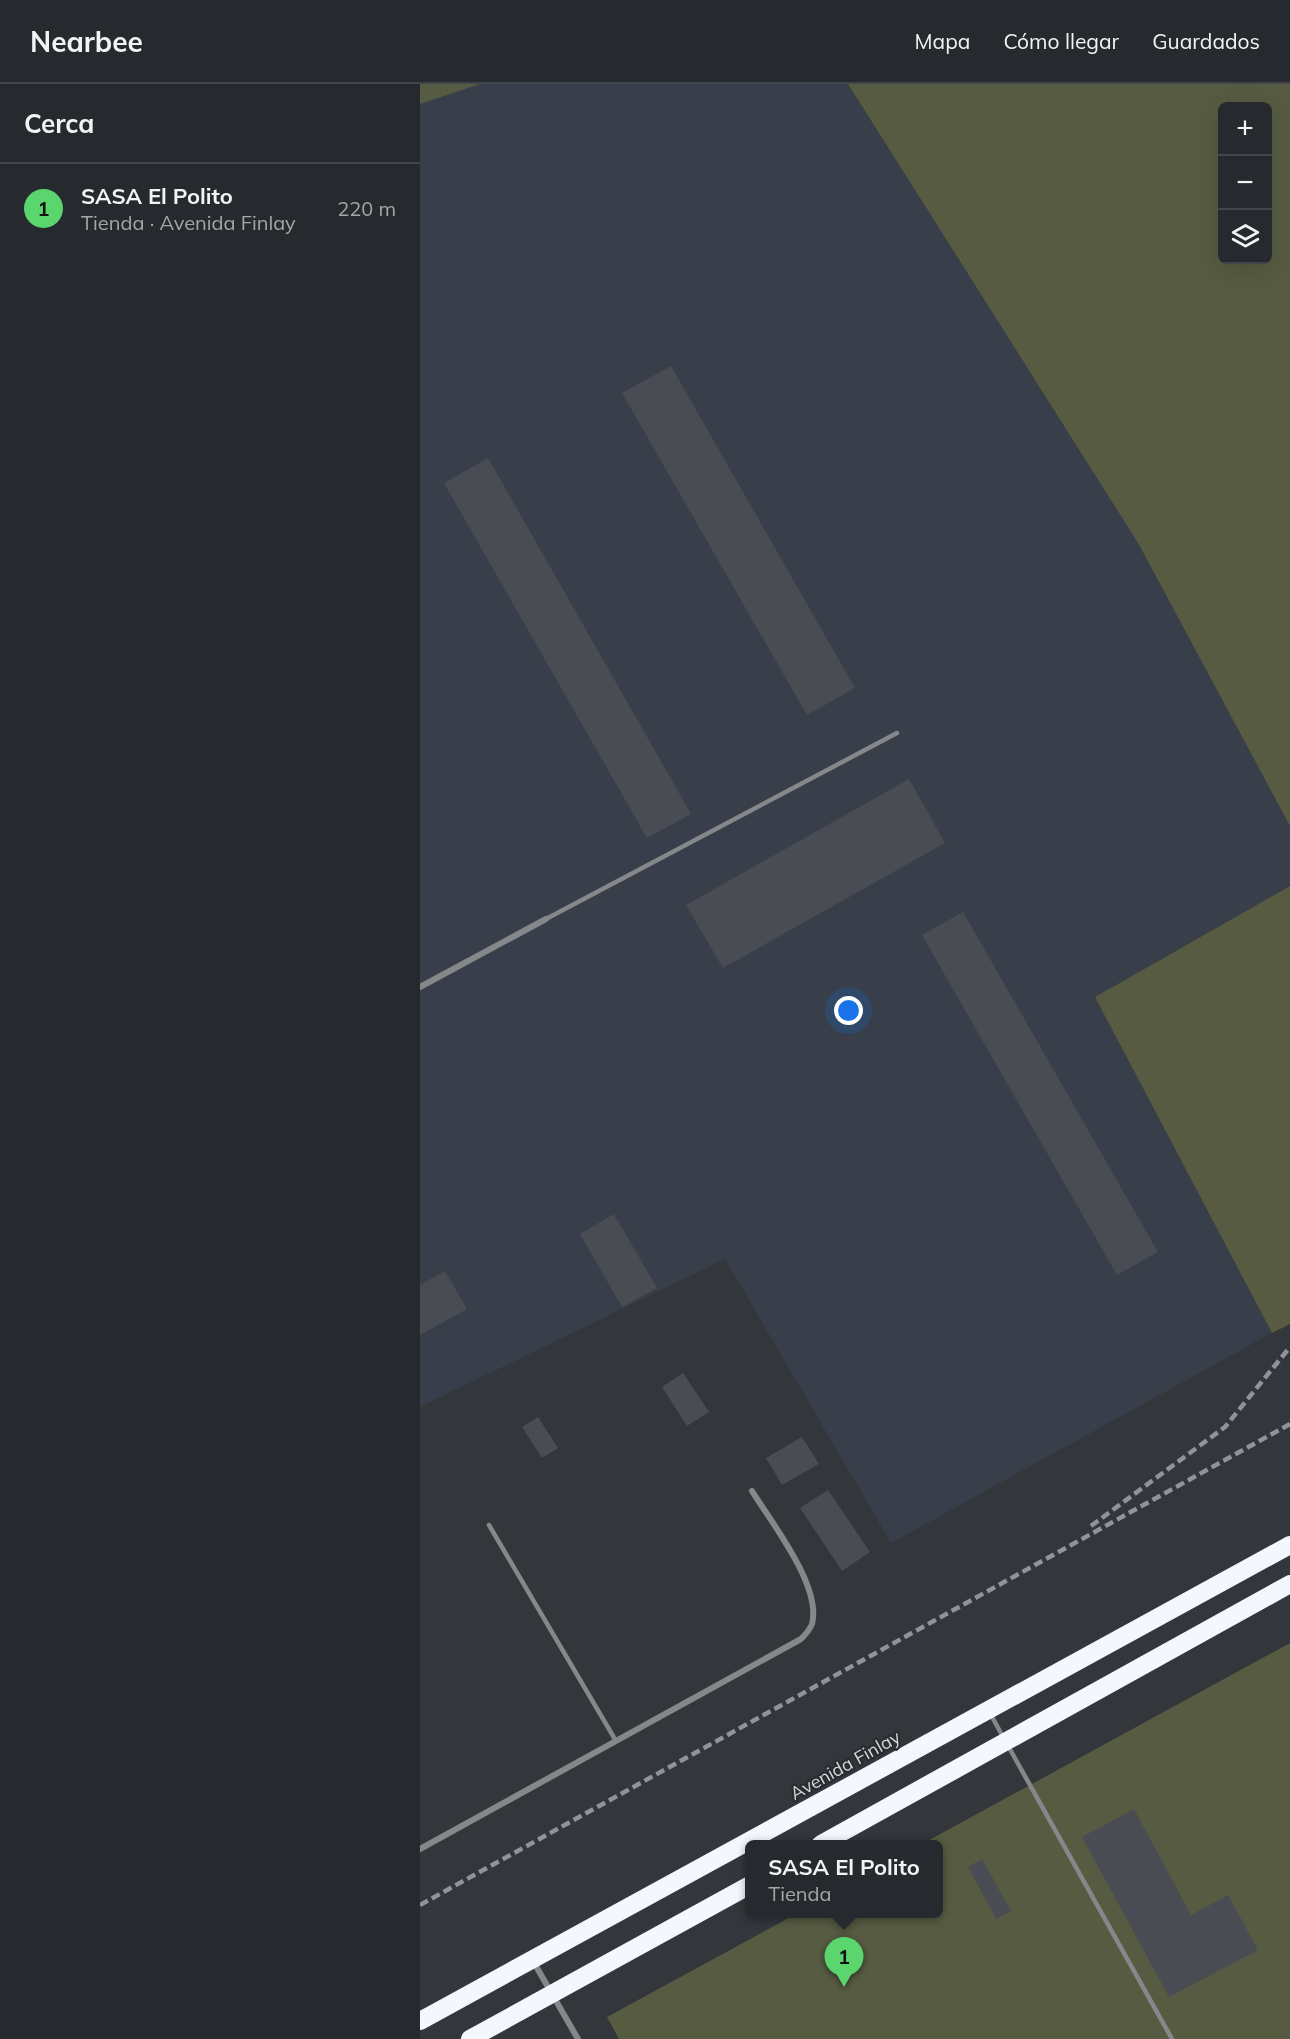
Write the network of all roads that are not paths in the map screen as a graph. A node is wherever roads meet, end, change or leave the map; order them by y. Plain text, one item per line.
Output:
1 (897, 733) dead end
2 (546, 919) joint
3 (420, 987) edge
4 (752, 1491) dead end
5 (489, 1525) dead end
6 (1290, 1545) edge
7 (1290, 1584) edge
8 (988, 1710) junction
9 (616, 1741) junction
10 (1006, 1742) junction
11 (751, 1840) edge
12 (831, 1840) edge
13 (745, 1844) edge
14 (420, 1849) edge
15 (745, 1887) edge
16 (533, 1960) junction
17 (553, 1994) junction
18 (420, 2021) edge
19 (470, 2039) edge
20 (578, 2039) edge
21 (1172, 2039) edge

1 - 2 lane
2 - 3 street
4 - 9 street
5 - 9 lane
6 - 8 highway, Avenida Finlay
7 - 10 highway
8 - 10 lane
8 - 11 highway, Avenida Finlay
9 - 14 street
10 - 12 highway
10 - 21 lane
13 - 16 highway, Avenida Finlay
15 - 17 highway
16 - 17 street
16 - 18 highway, Avenida Finlay
17 - 19 highway
17 - 20 street

